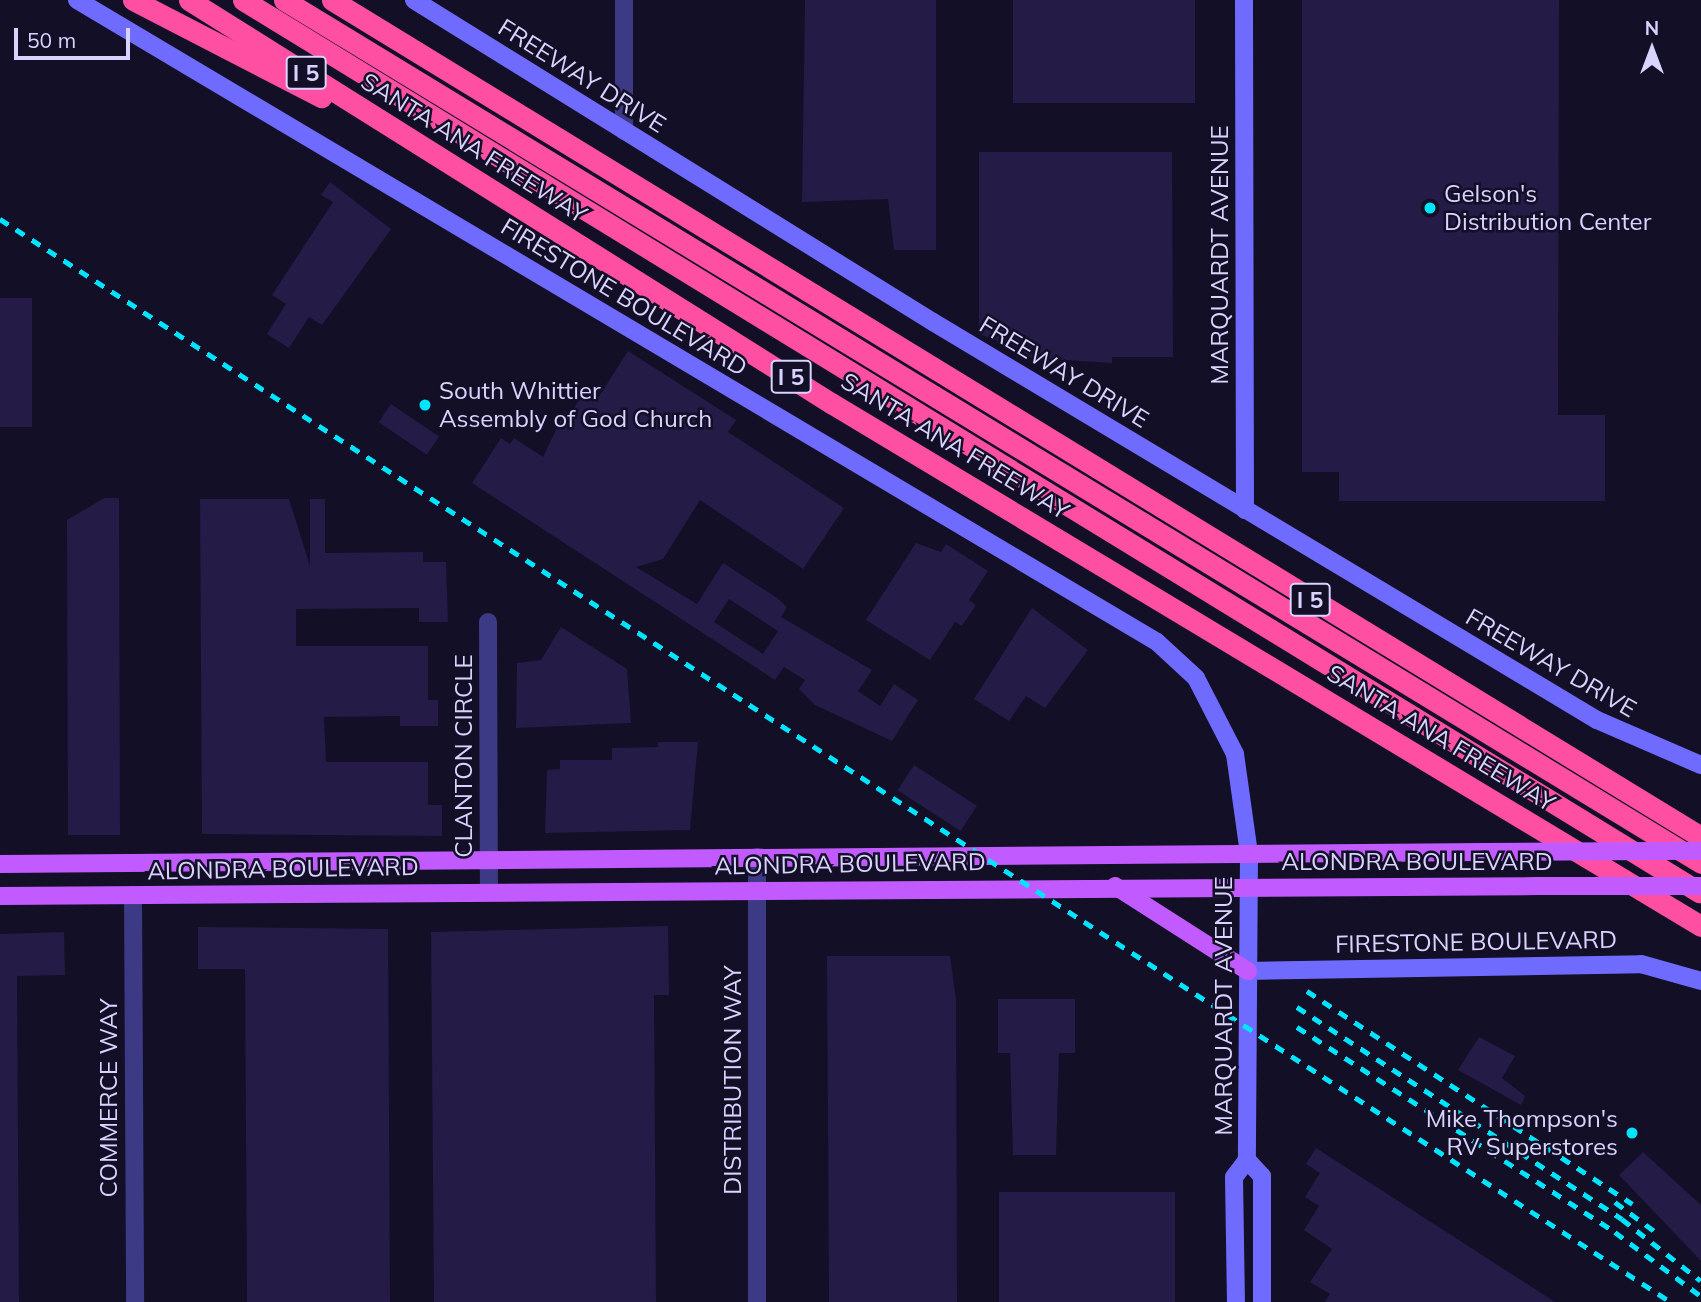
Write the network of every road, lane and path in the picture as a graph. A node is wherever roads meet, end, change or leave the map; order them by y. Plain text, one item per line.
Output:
1 (77, 0) edge
2 (133, 0) edge
3 (189, 0) edge
4 (243, 0) edge
5 (284, 0) edge
6 (332, 0) edge
7 (359, 0) edge
8 (414, 0) edge
9 (624, 0) edge
10 (1244, 0) edge
11 (517, 114) junction
12 (624, 131) junction
13 (423, 146) junction
14 (1245, 510) junction
15 (488, 622) dead end
16 (1701, 765) edge
17 (1701, 837) edge
18 (1701, 851) edge
19 (1249, 853) junction
20 (757, 857) junction
21 (488, 860) junction
22 (1701, 863) edge
23 (0, 864) edge
24 (29, 864) junction
25 (1115, 886) junction
26 (1249, 886) junction
27 (1701, 886) edge
28 (757, 889) junction
29 (489, 891) junction
30 (1701, 893) edge
31 (133, 895) junction
32 (0, 896) edge
33 (29, 896) junction
34 (1701, 926) edge
35 (1248, 971) junction
36 (1701, 982) edge
37 (1247, 1160) junction
38 (135, 1302) edge
39 (757, 1302) edge
40 (1236, 1302) edge
41 (1262, 1302) edge

1 - 19 street, FIRESTONE BOULEVARD
2 - 13 highway
3 - 13 highway, SANTA ANA FREEWAY / I 5
4 - 30 highway
5 - 22 highway
6 - 11 highway, SANTA ANA FREEWAY / I 5
7 - 11 highway
8 - 12 street, FREEWAY DRIVE
9 - 12 street
10 - 14 street, MARQUARDT AVENUE
11 - 17 highway, SANTA ANA FREEWAY / I 5
12 - 14 street, FREEWAY DRIVE
13 - 34 highway, SANTA ANA FREEWAY / I 5
14 - 16 street, FREEWAY DRIVE
15 - 21 street, CLANTON CIRCLE
18 - 19 main road, ALONDRA BOULEVARD, bridge
19 - 20 main road, ALONDRA BOULEVARD
19 - 26 street, MARQUARDT AVENUE
20 - 21 main road, ALONDRA BOULEVARD
20 - 28 street, DISTRIBUTION WAY
21 - 24 main road, ALONDRA BOULEVARD
21 - 29 street, CLANTON CIRCLE
23 - 24 main road, ALONDRA BOULEVARD
24 - 33 main road
25 - 26 main road, ALONDRA BOULEVARD
25 - 28 main road, ALONDRA BOULEVARD
25 - 35 main road
26 - 27 main road, ALONDRA BOULEVARD, bridge
26 - 35 street, MARQUARDT AVENUE
28 - 29 main road, ALONDRA BOULEVARD
28 - 39 street, DISTRIBUTION WAY
29 - 31 main road, ALONDRA BOULEVARD
31 - 33 main road, ALONDRA BOULEVARD
31 - 38 street, COMMERCE WAY
32 - 33 main road, ALONDRA BOULEVARD
35 - 36 street, FIRESTONE BOULEVARD
35 - 37 street, MARQUARDT AVENUE
37 - 40 street, MARQUARDT AVENUE
37 - 41 street, MARQUARDT AVENUE

